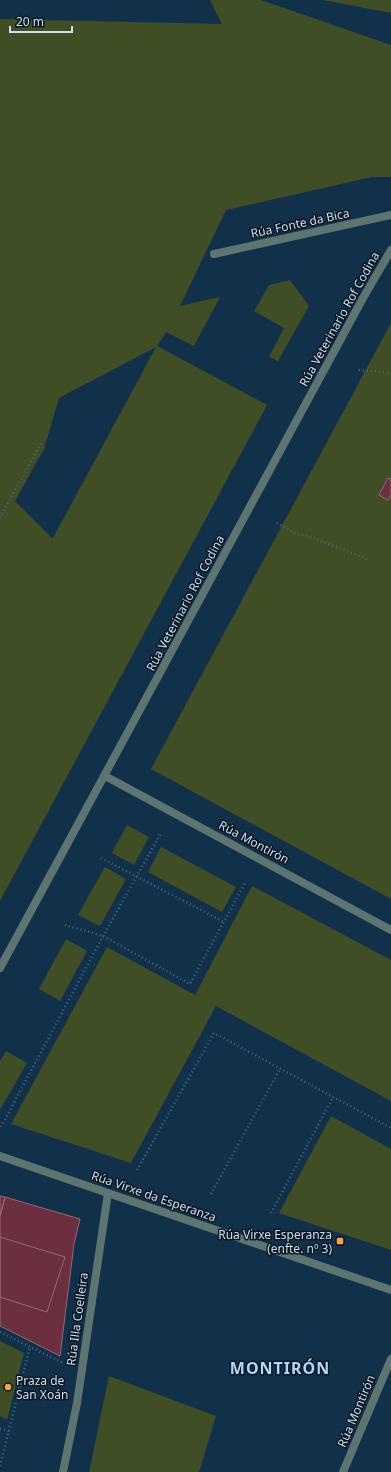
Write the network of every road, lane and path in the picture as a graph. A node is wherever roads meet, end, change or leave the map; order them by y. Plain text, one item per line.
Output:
1 (391, 215) edge
2 (391, 250) edge
3 (214, 254) dead end
4 (359, 370) dead end
5 (391, 374) edge
6 (41, 443) dead end
7 (0, 518) edge
8 (277, 523) dead end
9 (368, 559) dead end
10 (105, 776) junction
11 (161, 833) dead end
12 (101, 858) dead end
13 (137, 876) junction
14 (246, 881) dead end
15 (224, 922) junction
16 (65, 926) dead end
17 (391, 930) edge
18 (103, 936) junction
19 (0, 968) edge
20 (280, 1068) junction
21 (333, 1097) junction
22 (1, 1127) edge
23 (391, 1128) edge
24 (0, 1156) edge
25 (137, 1170) dead end
26 (108, 1193) junction
27 (211, 1194) dead end
28 (271, 1214) dead end
29 (391, 1290) edge
30 (0, 1332) edge
31 (30, 1346) junction
32 (391, 1359) edge
33 (63, 1363) dead end
34 (0, 1429) edge
35 (9, 1431) junction
36 (0, 1466) edge
37 (63, 1472) edge
38 (343, 1472) edge

1 - 3 street, Rúa Fonte da Bica
2 - 10 street, Rúa Veterinario Rof Codina
4 - 5 path
6 - 7 path
8 - 9 path
10 - 17 street, Rúa Montirón
10 - 19 street, Rúa Veterinario Rof Codina
11 - 13 path
12 - 13 path
13 - 15 path
13 - 18 path
14 - 15 path
15 - 18 path
16 - 18 path
18 - 22 path
20 - 21 path
20 - 25 path
20 - 27 path
21 - 23 path
21 - 28 path
24 - 26 street, Rúa Virxe da Esperanza
26 - 29 street, Rúa Virxe da Esperanza
26 - 37 street, Rúa Illa Coelleira
30 - 31 path
31 - 33 path
31 - 35 path
32 - 38 street, Rúa Montirón
34 - 35 path
35 - 36 path

